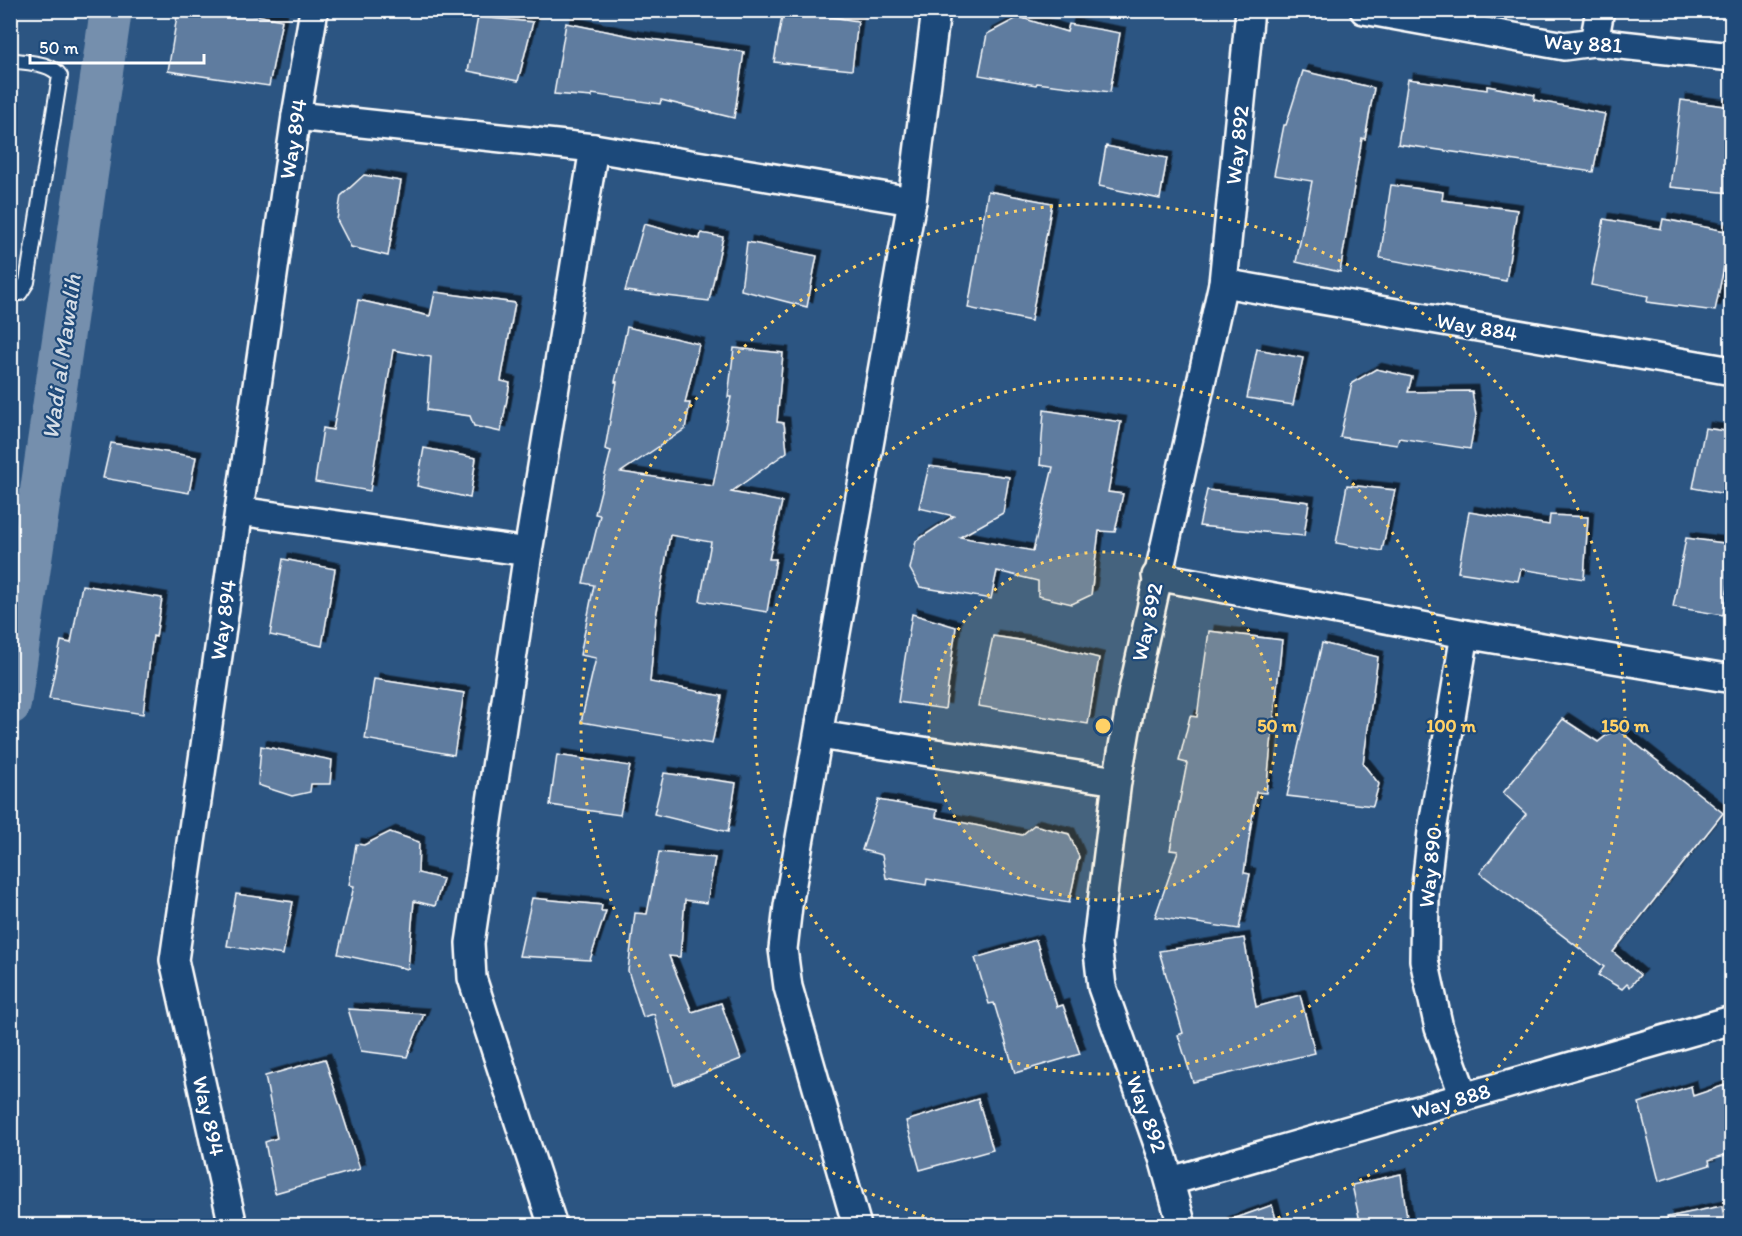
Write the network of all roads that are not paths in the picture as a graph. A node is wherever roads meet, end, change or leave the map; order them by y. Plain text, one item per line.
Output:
1 (314, 10) edge
2 (936, 10) edge
3 (1250, 10) edge
4 (1364, 10) edge
5 (1600, 10) edge
6 (1594, 42) junction
7 (1731, 57) edge
8 (10, 60) edge
9 (296, 116) junction
10 (594, 148) junction
11 (912, 201) junction
12 (1223, 283) junction
13 (10, 294) edge
14 (1731, 371) edge
15 (239, 511) junction
16 (528, 552) junction
17 (1156, 576) junction
18 (1465, 634) junction
19 (1731, 679) edge
20 (819, 735) junction
21 (1117, 781) junction
22 (1731, 1020) edge
23 (1464, 1097) junction
24 (1171, 1181) junction
25 (233, 1226) edge
26 (553, 1226) edge
27 (858, 1226) edge
28 (1182, 1226) edge

1 - 9 street, Way 894
2 - 11 street
3 - 12 street, Way 892
4 - 6 street, Way 881
5 - 6 street
6 - 7 street, Way 881
8 - 13 lane
9 - 10 street
9 - 15 street, Way 894
10 - 11 street
10 - 16 street
11 - 20 street
12 - 14 street, Way 884
12 - 17 street, Way 892
15 - 16 street
15 - 25 street, Way 894
16 - 26 street
17 - 18 street
17 - 21 street, Way 892
18 - 19 street
18 - 23 street, Way 890
20 - 21 street
20 - 27 street
21 - 24 street, Way 892
22 - 23 street, Way 888
23 - 24 street, Way 888
24 - 28 street, Way 892

